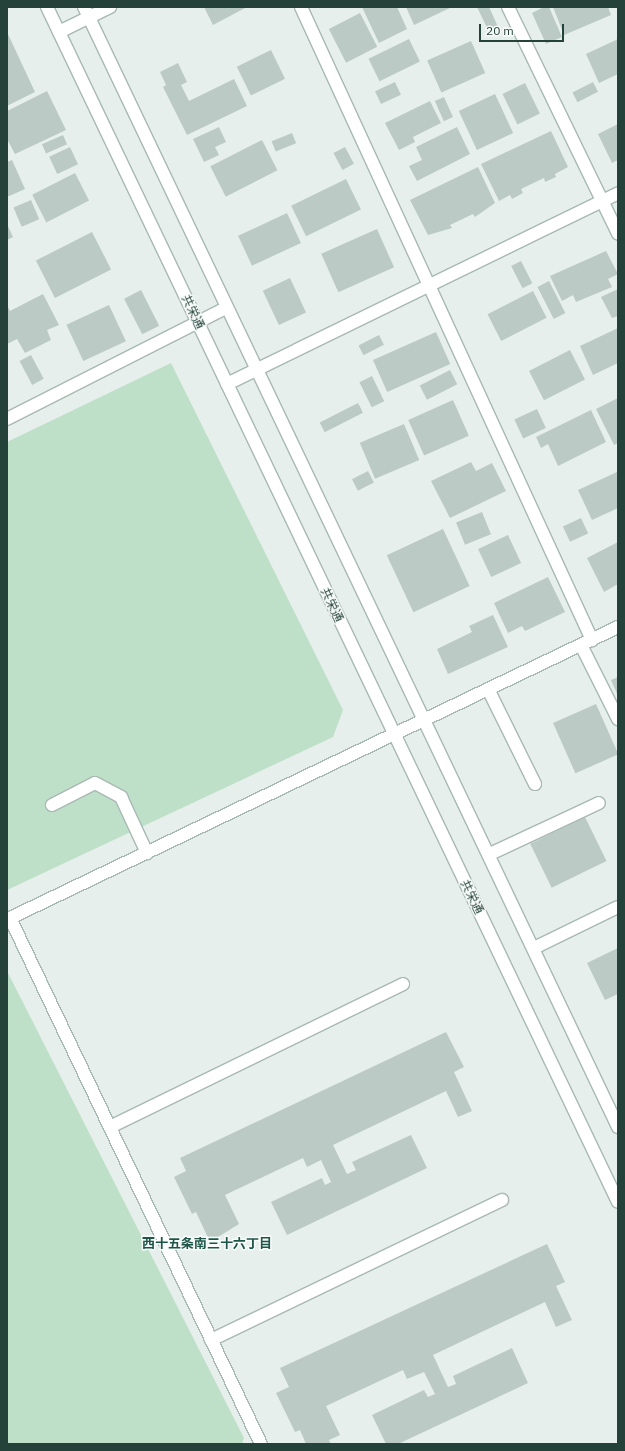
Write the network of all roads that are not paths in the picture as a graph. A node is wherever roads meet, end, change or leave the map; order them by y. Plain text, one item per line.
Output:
1 (47, 7) edge
2 (110, 7) edge
3 (301, 7) edge
4 (508, 7) edge
5 (86, 12) edge
6 (60, 32) junction
7 (618, 193) edge
8 (602, 201) junction
9 (618, 234) edge
10 (429, 283) junction
11 (226, 308) junction
12 (198, 322) junction
13 (256, 370) junction
14 (227, 384) junction
15 (7, 419) edge
16 (618, 627) edge
17 (592, 640) junction
18 (581, 645) junction
19 (488, 689) junction
20 (426, 720) junction
21 (618, 720) edge
22 (394, 735) junction
23 (535, 784) dead end
24 (599, 803) dead end
25 (52, 805) dead end
26 (147, 853) junction
27 (490, 854) junction
28 (618, 907) edge
29 (534, 948) junction
30 (403, 984) dead end
31 (618, 1126) edge
32 (110, 1127) junction
33 (502, 1200) dead end
34 (618, 1202) edge
35 (211, 1340) junction
36 (261, 1444) edge

1 - 6 street, 共栄通
2 - 5 street
3 - 10 street
4 - 8 street
5 - 6 street
5 - 11 street
6 - 12 street, 共栄通
7 - 8 street
8 - 9 street
8 - 10 street
10 - 13 street
10 - 17 street
11 - 12 street
11 - 13 street
12 - 14 street, 共栄通
12 - 15 street
13 - 14 street
13 - 20 street
14 - 22 street, 共栄通
16 - 17 street
17 - 18 street
18 - 19 street
18 - 21 street
19 - 20 street
19 - 23 street
20 - 22 street
20 - 27 street
22 - 26 street
22 - 34 street, 共栄通
24 - 27 street
25 - 26 street
26 - 32 street
27 - 29 street
28 - 29 street
29 - 31 street
30 - 32 street
32 - 35 street
33 - 35 street
35 - 36 street

